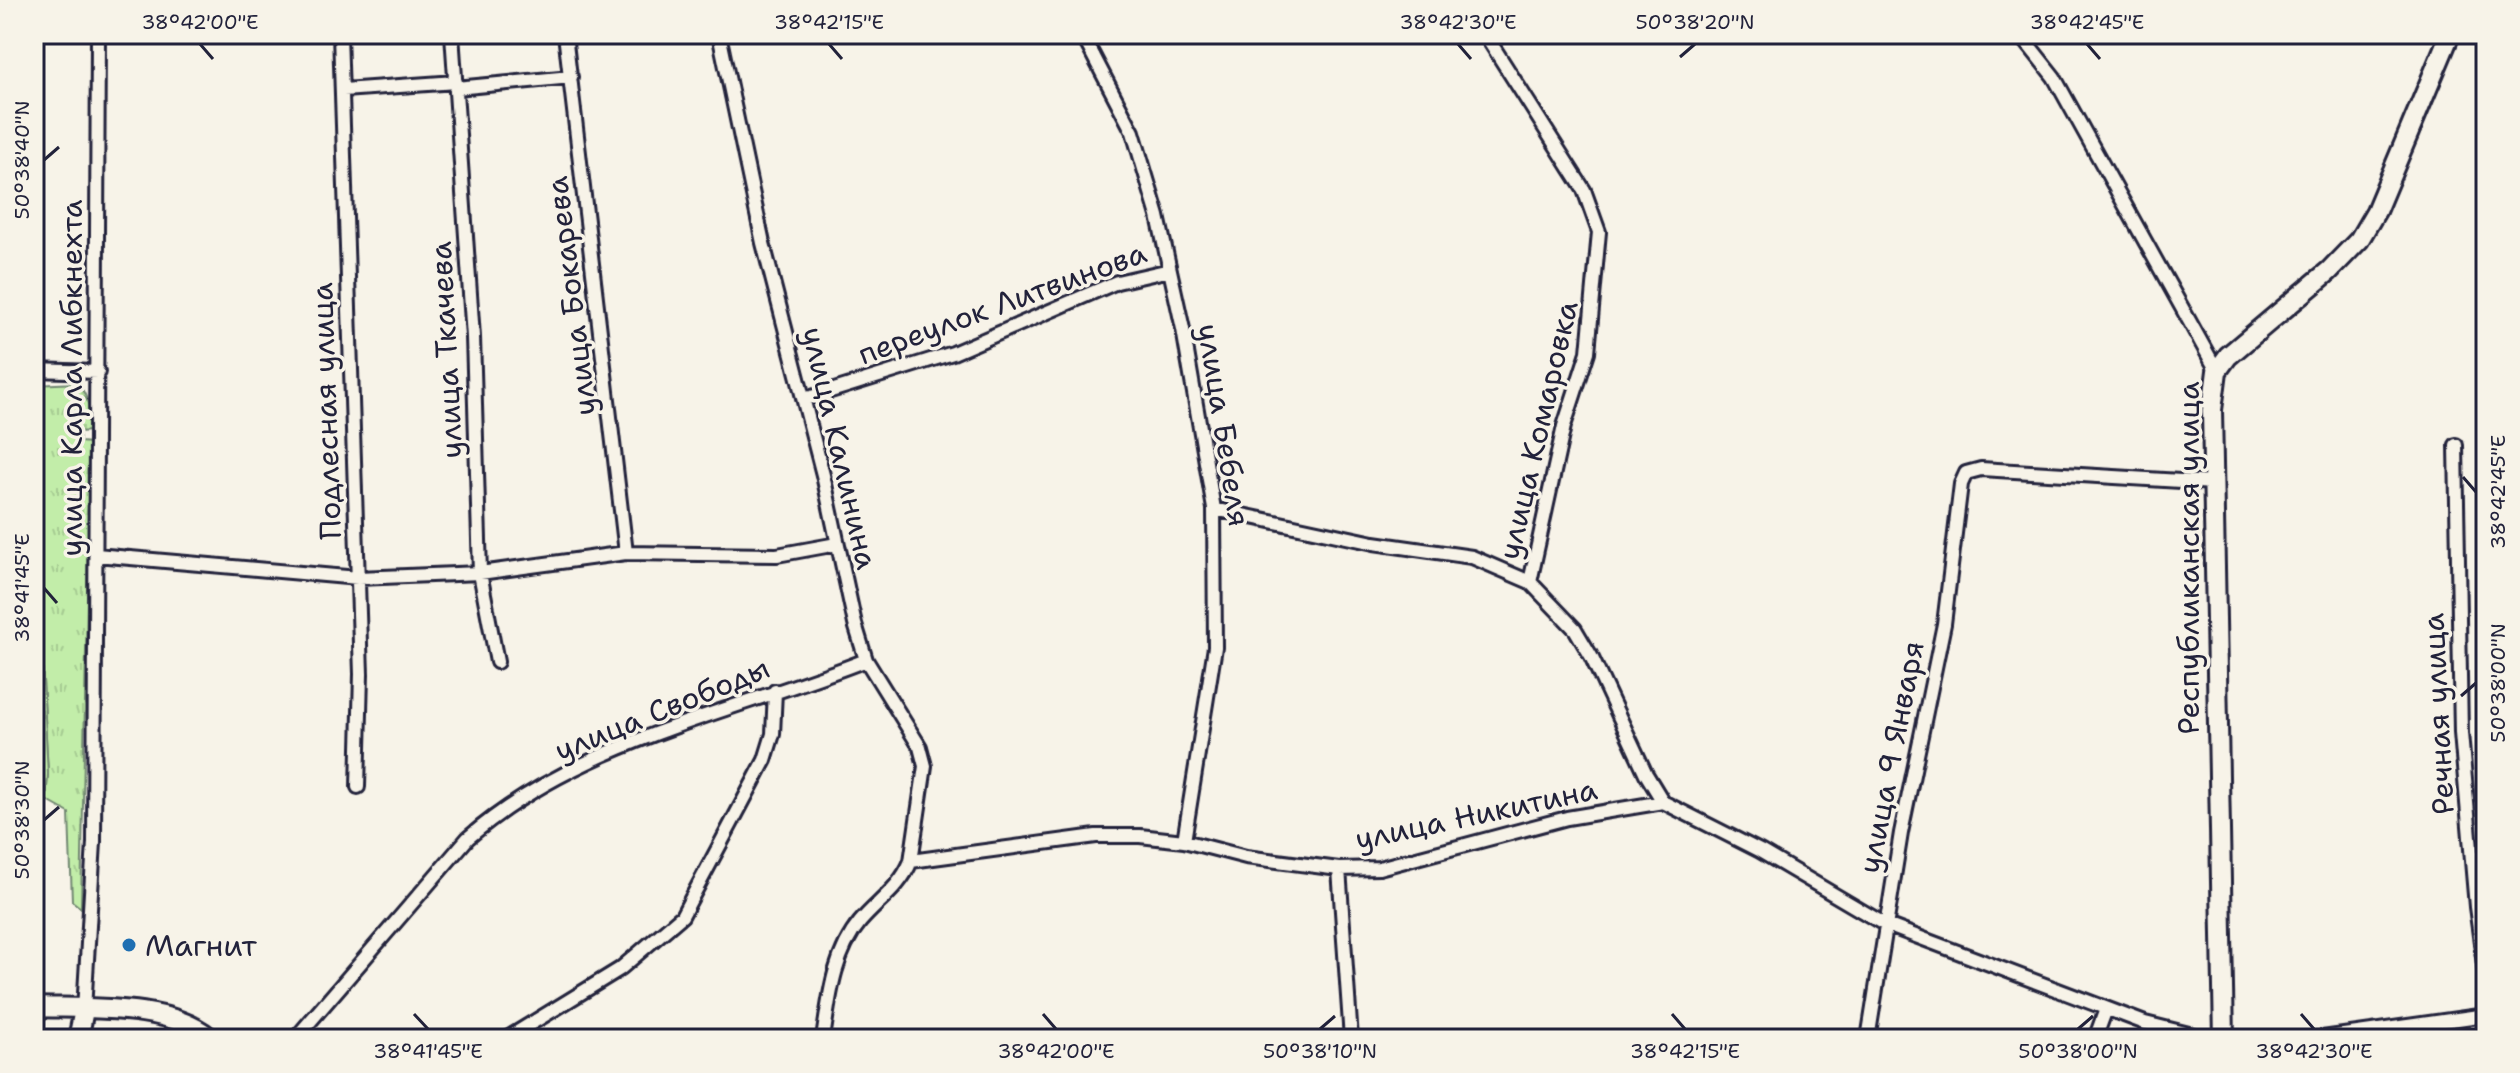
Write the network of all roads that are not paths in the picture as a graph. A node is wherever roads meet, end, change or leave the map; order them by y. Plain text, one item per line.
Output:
1 (98, 34) edge
2 (340, 34) edge
3 (452, 34) edge
4 (565, 34) edge
5 (719, 34) edge
6 (1082, 34) edge
7 (1485, 34) edge
8 (2020, 34) edge
9 (2450, 34) edge
10 (571, 77) junction
11 (456, 85) junction
12 (343, 90) junction
13 (1170, 270) junction
14 (34, 370) edge
15 (2217, 371) junction
16 (98, 372) junction
17 (805, 399) junction
18 (2456, 445) dead end
19 (2214, 483) junction
20 (1214, 509) junction
21 (837, 544) junction
22 (626, 553) junction
23 (96, 555) junction
24 (480, 573) junction
25 (358, 578) junction
26 (1530, 582) junction
27 (866, 660) junction
28 (497, 662) dead end
29 (775, 691) junction
30 (358, 787) dead end
31 (1663, 802) junction
32 (1184, 841) junction
33 (911, 861) junction
34 (1339, 869) junction
35 (1884, 924) junction
36 (2486, 979) edge
37 (34, 1007) edge
38 (2106, 1009) junction
39 (84, 1010) junction
40 (2486, 1015) edge
41 (78, 1039) edge
42 (211, 1039) edge
43 (295, 1039) edge
44 (506, 1039) edge
45 (823, 1039) edge
46 (1351, 1039) edge
47 (1868, 1039) edge
48 (2095, 1039) edge
49 (2209, 1039) edge
50 (2224, 1039) edge
51 (2315, 1039) edge

1 - 16 street, улица Карла Либкнехта
2 - 12 street, Подлесная улица
3 - 11 street, улица Ткачева
4 - 10 street, улица Бокарева
5 - 17 street, улица Калинина
6 - 13 street, улица Бебеля
7 - 26 street, улица Комаровка
8 - 15 street, Республиканская улица
9 - 15 street
10 - 11 street
10 - 22 street, улица Бокарева
11 - 12 street
11 - 24 street, улица Ткачева
12 - 25 street, Подлесная улица
13 - 17 street, переулок Литвинова
13 - 20 street, улица Бебеля
14 - 16 street
15 - 19 street, Республиканская улица
16 - 23 street, улица Карла Либкнехта
17 - 21 street, улица Калинина
18 - 36 street, Речная улица
19 - 35 street, улица 9 Января
19 - 50 street, Республиканская улица
20 - 26 street
20 - 32 street, улица Бебеля
21 - 22 street
21 - 27 street, улица Калинина
22 - 24 street
23 - 25 street
23 - 39 street, улица Карла Либкнехта
24 - 25 street
24 - 28 street, улица Ткачева
25 - 30 street, Подлесная улица
26 - 31 street
27 - 29 street, улица Свободы
27 - 33 street, улица Калинина
29 - 43 street, улица Свободы
29 - 44 street
31 - 34 street, улица Никитина
31 - 35 street
32 - 33 street, улица Никитина
32 - 34 street, улица Никитина
33 - 45 street
34 - 46 street
35 - 38 street
35 - 47 street, улица 9 Января
37 - 39 street
38 - 48 street
38 - 49 street
39 - 41 street
39 - 42 street
40 - 51 street

